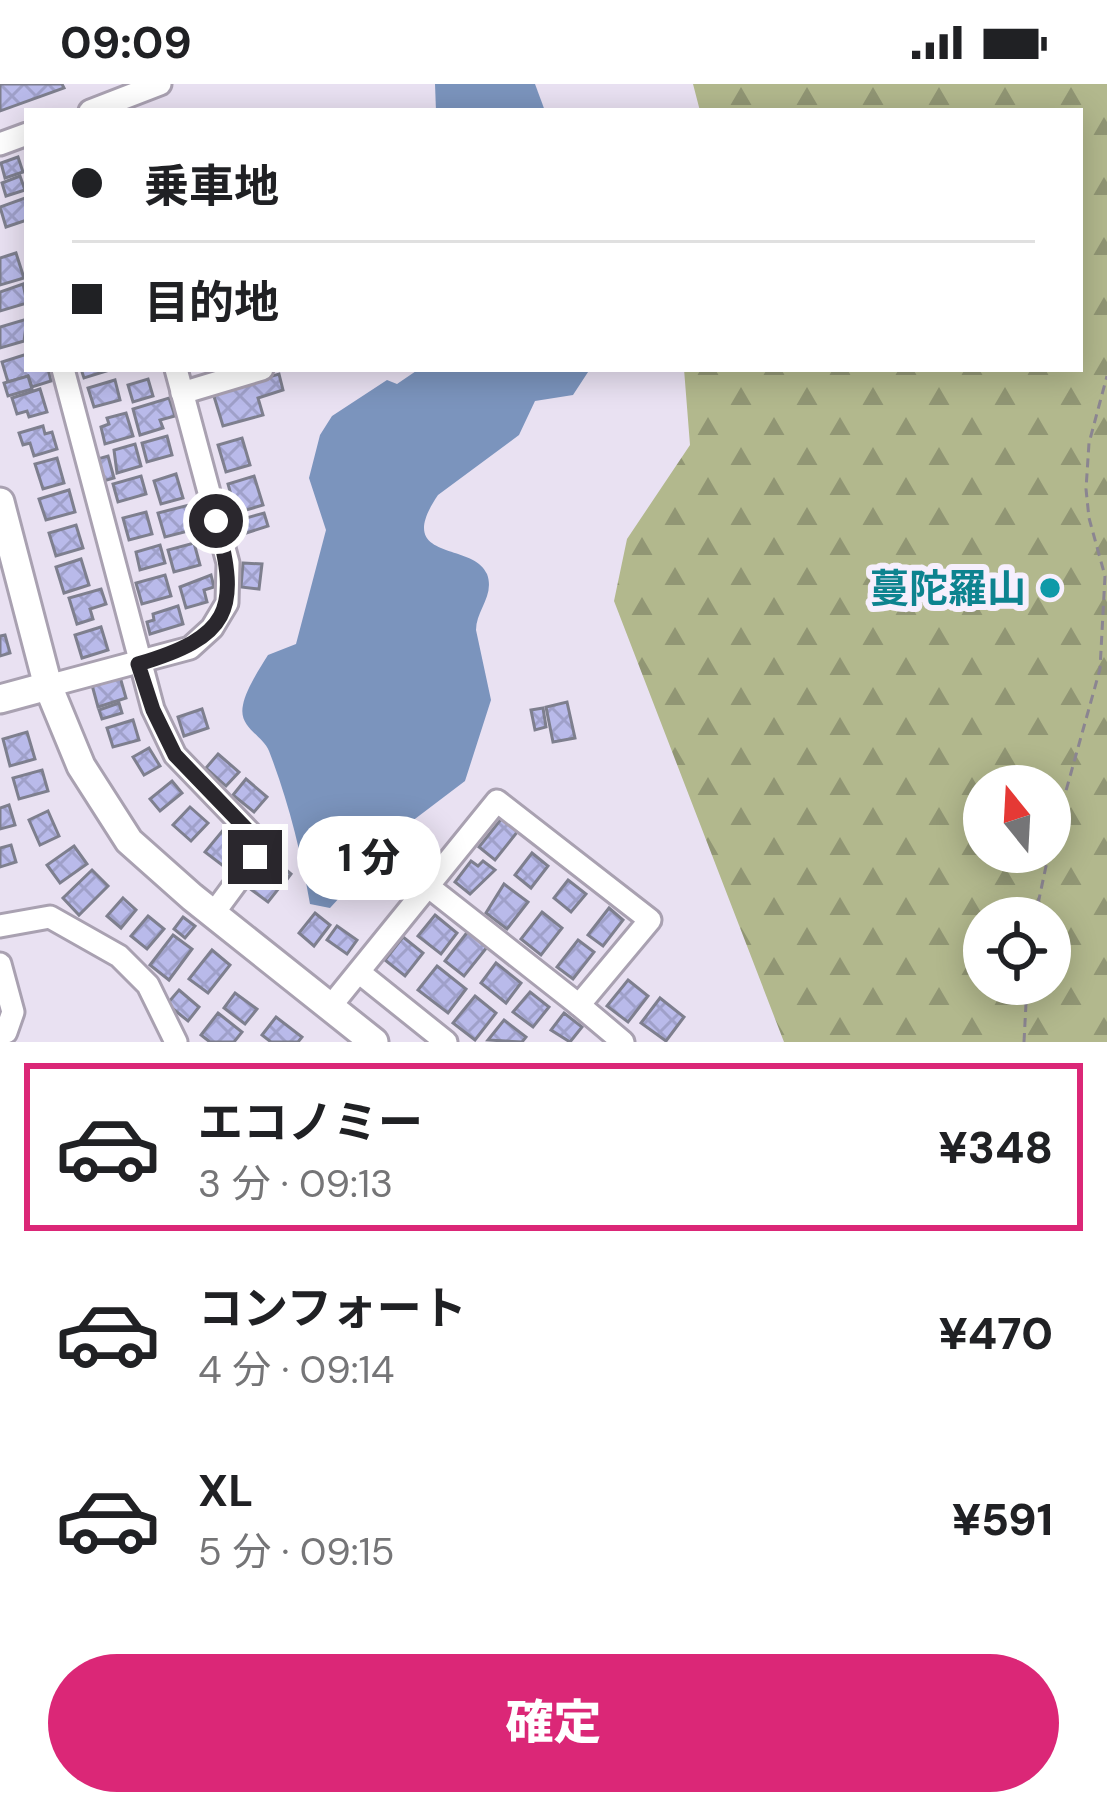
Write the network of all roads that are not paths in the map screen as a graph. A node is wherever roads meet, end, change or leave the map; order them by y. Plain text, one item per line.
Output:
1 (160, 84) edge
2 (99, 103) edge
3 (64, 372) edge
4 (177, 372) edge
5 (252, 372) edge
6 (182, 393) junction
7 (0, 502) edge
8 (138, 664) junction
9 (48, 686) junction
10 (0, 698) edge
11 (429, 887) junction
12 (213, 914) junction
13 (0, 926) edge
14 (0, 964) edge
15 (360, 973) junction
16 (579, 1005) junction
17 (330, 1006) junction
18 (0, 1033) edge
19 (175, 1042) edge
20 (374, 1042) edge
21 (446, 1042) edge
22 (623, 1042) edge

1 - 2 street
3 - 8 street
4 - 6 street
5 - 6 street
6 - 8 street
7 - 9 street
8 - 9 street
8 - 12 street
9 - 10 street
9 - 12 street
11 - 15 street
11 - 16 street
11 - 16 street
12 - 17 street
13 - 19 street
14 - 18 street
15 - 17 street
15 - 21 street
16 - 22 street
17 - 20 street

